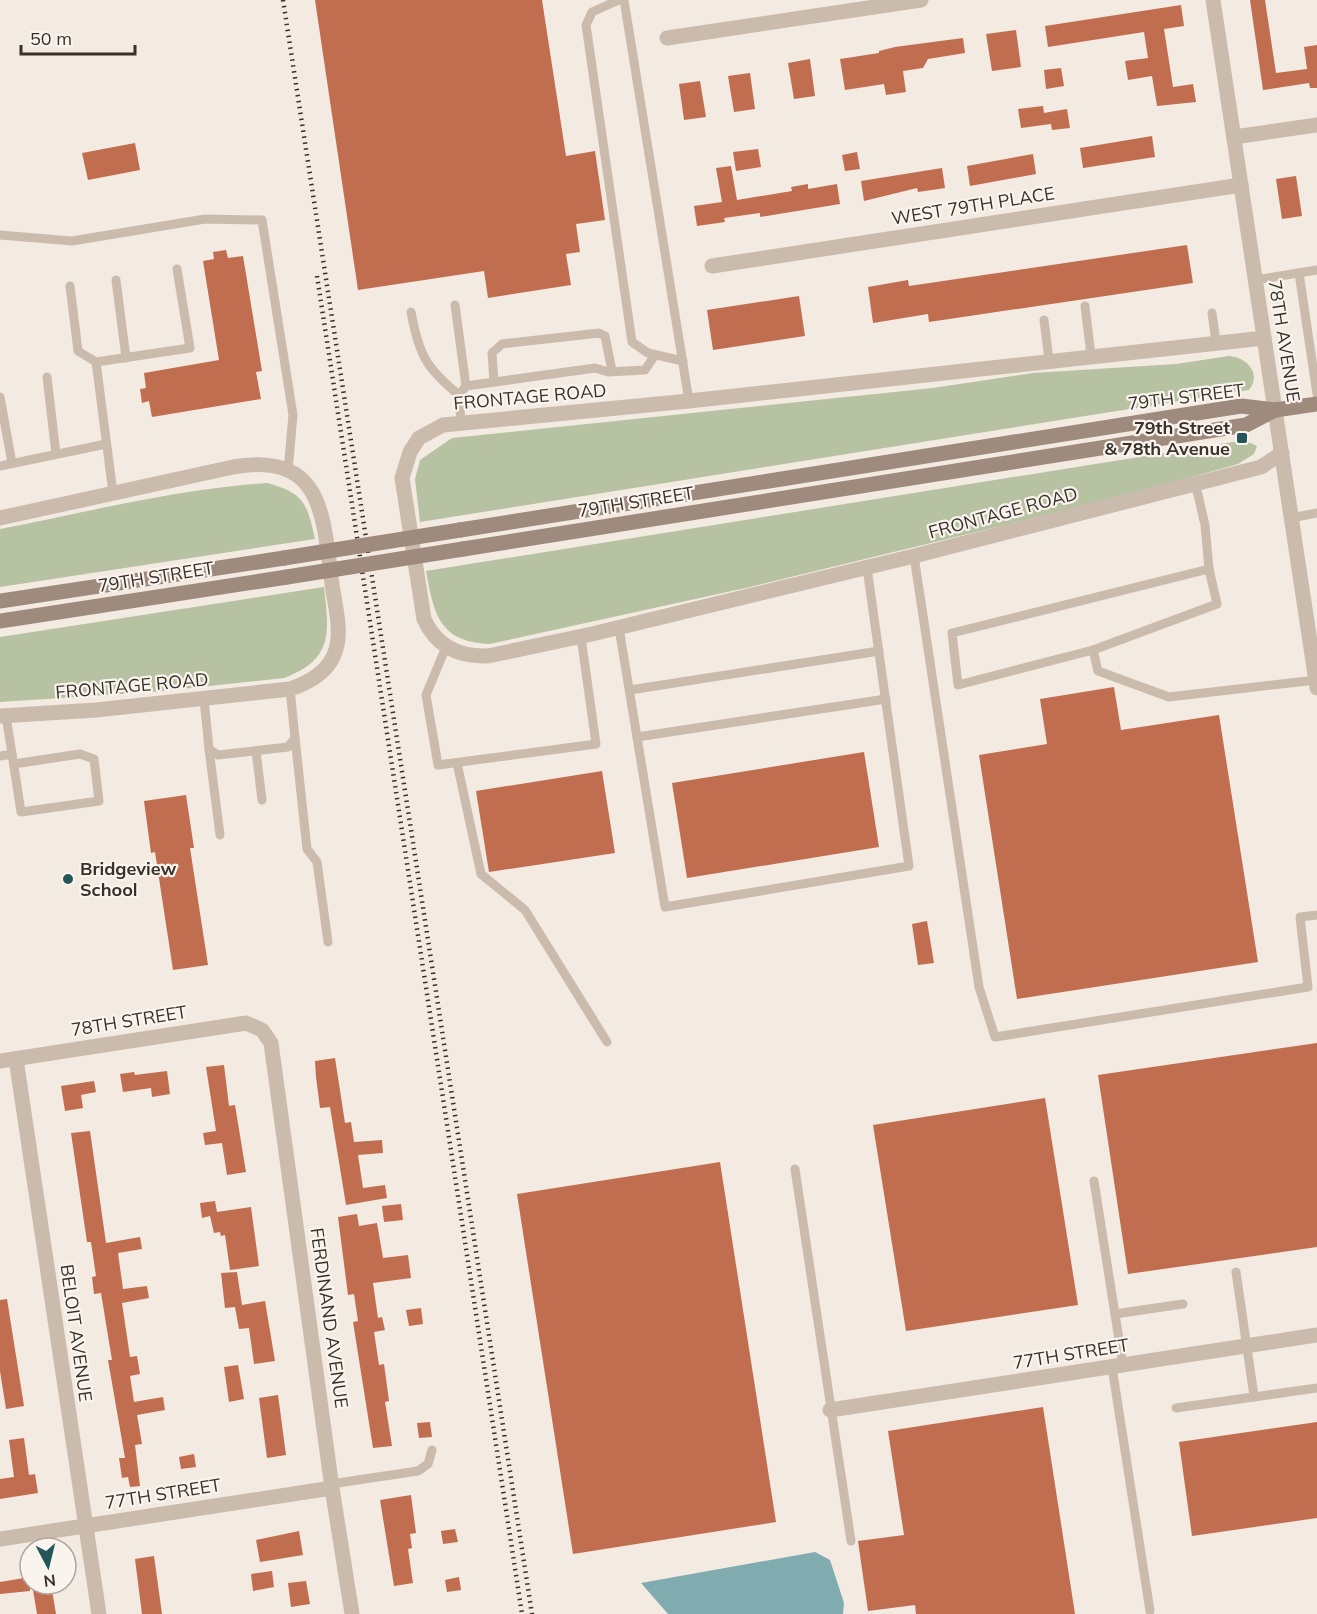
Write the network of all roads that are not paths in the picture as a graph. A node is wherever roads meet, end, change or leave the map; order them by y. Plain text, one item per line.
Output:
1 (619, 0) edge
2 (624, 0) edge
3 (921, 0) edge
4 (1213, 0) edge
5 (667, 38) dead end
6 (1317, 125) edge
7 (1234, 137) junction
8 (1241, 185) junction
9 (0, 235) edge
10 (712, 266) dead end
11 (177, 269) dead end
12 (1317, 270) edge
13 (1299, 273) junction
14 (116, 280) dead end
15 (1255, 280) junction
16 (70, 286) dead end
17 (455, 305) dead end
18 (1085, 306) dead end
19 (411, 312) dead end
20 (1212, 313) dead end
21 (1044, 320) dead end
22 (1264, 338) junction
23 (1216, 342) junction
24 (655, 355) junction
25 (1091, 355) junction
26 (126, 358) junction
27 (1315, 359) edge
28 (1049, 360) junction
29 (683, 361) junction
30 (96, 362) junction
31 (612, 372) junction
32 (47, 377) dead end
33 (494, 382) junction
34 (466, 386) junction
35 (1317, 394) edge
36 (459, 395) junction
37 (0, 397) edge
38 (689, 401) junction
39 (1317, 404) edge
40 (1275, 410) junction
41 (461, 423) junction
42 (106, 444) junction
43 (1282, 453) junction
44 (56, 454) junction
45 (12, 463) junction
46 (0, 466) edge
47 (288, 471) junction
48 (1195, 482) junction
49 (112, 493) junction
50 (1317, 513) edge
51 (0, 518) edge
52 (1291, 518) junction
53 (914, 556) junction
54 (867, 568) junction
55 (1209, 569) junction
56 (0, 601) edge
57 (0, 621) edge
58 (619, 627) junction
59 (581, 637) junction
60 (446, 647) junction
61 (1093, 650) junction
62 (879, 651) junction
63 (1316, 684) edge
64 (290, 689) junction
65 (630, 690) junction
66 (204, 699) junction
67 (886, 699) junction
68 (3, 716) edge
69 (637, 737) junction
70 (295, 738) junction
71 (209, 749) junction
72 (256, 751) junction
73 (0, 756) edge
74 (13, 759) junction
75 (457, 763) junction
76 (261, 800) dead end
77 (220, 835) dead end
78 (1317, 915) edge
79 (328, 942) dead end
80 (262, 1030) joint
81 (607, 1042) dead end
82 (16, 1059) junction
83 (0, 1061) edge
84 (795, 1169) dead end
85 (1094, 1180) dead end
86 (1236, 1272) dead end
87 (1183, 1304) dead end
88 (1115, 1314) junction
89 (1317, 1335) edge
90 (1245, 1346) junction
91 (1117, 1366) junction
92 (1317, 1388) edge
93 (1254, 1396) junction
94 (1176, 1408) dead end
95 (830, 1410) junction
96 (432, 1450) dead end
97 (332, 1486) junction
98 (85, 1526) junction
99 (0, 1539) edge
100 (851, 1541) dead end
101 (1150, 1611) dead end
102 (99, 1614) edge
103 (352, 1614) edge

1 - 24 lane
2 - 29 lane
3 - 5 street
4 - 7 street, 78TH AVENUE
6 - 7 street
7 - 8 street, 78TH AVENUE
8 - 10 street, WEST 79TH PLACE
8 - 15 street, 78TH AVENUE
9 - 47 lane
11 - 26 lane
12 - 13 lane
13 - 15 lane
13 - 27 lane
14 - 26 lane
15 - 22 street, 78TH AVENUE
16 - 30 lane
17 - 34 lane
18 - 25 lane
19 - 36 lane
20 - 23 lane
21 - 28 lane
22 - 23 street, FRONTAGE ROAD
22 - 40 street, 78TH AVENUE
23 - 25 street, FRONTAGE ROAD
24 - 29 lane
24 - 31 lane
25 - 28 street, FRONTAGE ROAD
26 - 30 lane
27 - 35 lane
28 - 38 street, FRONTAGE ROAD
29 - 38 lane
30 - 42 lane
31 - 33 lane
31 - 33 lane
32 - 44 lane
33 - 34 lane
34 - 36 lane
36 - 41 lane
37 - 45 lane
38 - 41 street, FRONTAGE ROAD
39 - 40 main road, 79TH STREET
40 - 43 street, 78TH AVENUE
40 - 56 main road, 79TH STREET, bridge
40 - 57 main road, 79TH STREET, bridge
41 - 60 street, FRONTAGE ROAD
42 - 44 lane
42 - 49 lane
43 - 48 street, FRONTAGE ROAD
43 - 52 street, 78TH AVENUE
44 - 45 lane
45 - 46 lane
47 - 49 street, FRONTAGE ROAD
47 - 64 street, FRONTAGE ROAD
48 - 53 street, FRONTAGE ROAD
48 - 55 lane
49 - 51 street, FRONTAGE ROAD
50 - 52 lane
52 - 63 street, 78TH AVENUE
53 - 54 street, FRONTAGE ROAD
53 - 78 lane
54 - 58 street, FRONTAGE ROAD
54 - 62 lane
55 - 61 lane
55 - 61 lane
58 - 59 street, FRONTAGE ROAD
58 - 65 lane
59 - 60 street, FRONTAGE ROAD
59 - 75 lane
60 - 75 lane
61 - 63 lane
62 - 65 lane
62 - 67 lane
64 - 66 street, FRONTAGE ROAD
64 - 70 lane
65 - 69 lane
66 - 68 street, FRONTAGE ROAD
66 - 71 lane
67 - 69 lane
67 - 69 lane
68 - 74 lane
70 - 72 lane
70 - 79 lane
71 - 72 lane
71 - 77 lane
72 - 76 lane
73 - 74 lane
74 - 74 lane
75 - 81 lane
80 - 82 street, 78TH STREET
80 - 97 street, FERDINAND AVENUE
82 - 83 street, 78TH STREET
82 - 98 street, BELOIT AVENUE
84 - 95 lane
85 - 88 lane
86 - 90 lane
87 - 88 lane
88 - 91 lane
89 - 90 street, 77TH STREET
90 - 91 street, 77TH STREET
90 - 93 lane
91 - 95 street, 77TH STREET
91 - 101 lane
92 - 93 lane
93 - 94 lane
95 - 100 lane
96 - 97 lane
97 - 98 street, 77TH STREET
97 - 103 street, FERDINAND AVENUE
98 - 99 street, 77TH STREET
98 - 102 street, BELOIT AVENUE

